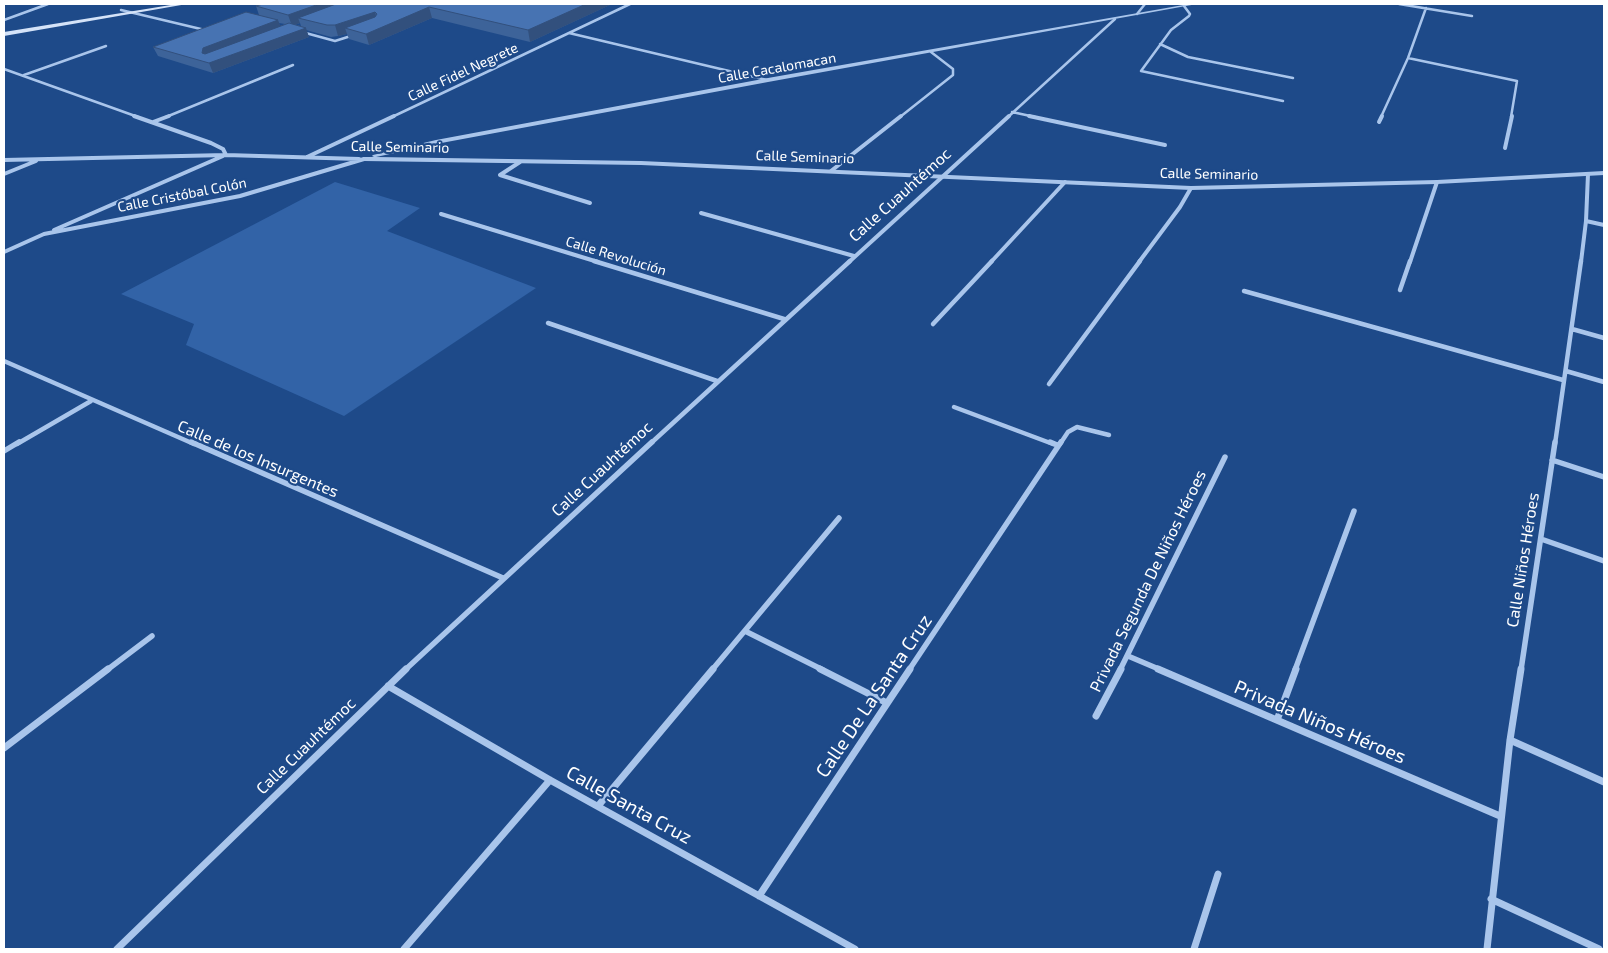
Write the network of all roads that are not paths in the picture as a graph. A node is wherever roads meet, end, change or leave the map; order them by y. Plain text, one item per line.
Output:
1 (38, 4) edge
2 (48, 4) edge
3 (157, 4) edge
4 (185, 4) edge
5 (630, 4) edge
6 (1145, 4) edge
7 (1195, 4) edge
8 (1399, 4) edge
9 (44, 6) junction
10 (1184, 6) junction
11 (1426, 8) junction
12 (121, 10) junction
13 (131, 13) junction
14 (1137, 14) junction
15 (1472, 16) dead end
16 (1115, 19) junction
17 (4, 20) edge
18 (4, 30) edge
19 (297, 31) edge
20 (361, 32) edge
21 (569, 33) junction
22 (4, 34) edge
23 (200, 34) edge
24 (1160, 44) junction
25 (106, 46) dead end
26 (931, 52) junction
27 (1408, 58) junction
28 (293, 65) dead end
29 (4, 69) edge
30 (24, 75) junction
31 (1293, 78) dead end
32 (768, 80) junction
33 (1283, 101) dead end
34 (1012, 112) junction
35 (153, 122) junction
36 (1379, 122) dead end
37 (1165, 145) dead end
38 (1505, 148) dead end
39 (226, 155) junction
40 (306, 157) junction
41 (41, 159) junction
42 (364, 159) junction
43 (4, 160) edge
44 (520, 162) junction
45 (831, 171) junction
46 (1604, 173) edge
47 (4, 174) edge
48 (1588, 174) junction
49 (943, 176) junction
50 (1064, 182) junction
51 (1437, 182) junction
52 (1190, 188) junction
53 (590, 203) dead end
54 (701, 213) dead end
55 (441, 214) dead end
56 (1586, 221) junction
57 (1604, 225) edge
58 (44, 234) junction
59 (4, 252) edge
60 (854, 256) junction
61 (1400, 290) dead end
62 (1244, 291) dead end
63 (784, 319) junction
64 (548, 323) dead end
65 (933, 324) dead end
66 (1572, 330) junction
67 (1604, 338) edge
68 (4, 361) edge
69 (1566, 371) junction
70 (1563, 380) junction
71 (717, 381) junction
72 (1604, 382) edge
73 (1049, 384) dead end
74 (91, 401) junction
75 (954, 407) dead end
76 (1108, 435) dead end
77 (1058, 446) junction
78 (4, 451) edge
79 (1225, 457) dead end
80 (1552, 460) junction
81 (1604, 477) edge
82 (1354, 511) dead end
83 (839, 518) dead end
84 (1541, 539) junction
85 (1604, 561) edge
86 (504, 578) junction
87 (745, 631) junction
88 (152, 636) dead end
89 (1128, 656) junction
90 (388, 686) junction
91 (887, 703) junction
92 (1096, 716) dead end
93 (1277, 720) junction
94 (1510, 740) junction
95 (4, 748) edge
96 (550, 780) junction
97 (1604, 782) edge
98 (598, 806) junction
99 (1500, 816) junction
100 (1218, 874) dead end
101 (759, 896) junction
102 (1491, 899) junction
103 (116, 949) edge
104 (404, 949) edge
105 (855, 949) edge
106 (1194, 949) edge
107 (1487, 949) edge
108 (1599, 949) edge

1 - 9 street
2 - 9 street
3 - 12 main road
4 - 13 main road
5 - 21 street, Calle Fidel Negrete
6 - 14 street
7 - 10 street, Calle Cacalomacan
8 - 11 street
9 - 17 street
10 - 14 street, Calle Cacalomacan
10 - 24 street
11 - 15 street
11 - 27 street
12 - 13 street
12 - 18 main road
13 - 22 main road
13 - 23 street
14 - 16 street, Calle Cacalomacan
16 - 26 street, Calle Cacalomacan
16 - 34 street, Calle Cuauhtémoc
19 - 20 street
21 - 32 street
21 - 40 street, Calle Fidel Negrete
24 - 31 street
24 - 33 street
25 - 30 street
26 - 32 street, Calle Cacalomacan
26 - 45 street
27 - 36 street
27 - 38 street
28 - 35 street
29 - 30 street
30 - 35 street
32 - 42 street, Calle Cacalomacan
34 - 37 street
34 - 49 street, Calle Cuauhtémoc
35 - 39 street
39 - 40 street, Calle Seminario
39 - 41 street, Calle Seminario
39 - 58 street
40 - 42 street, Calle Seminario
41 - 43 street, Calle Seminario
41 - 47 street
42 - 44 street, Calle Seminario
42 - 58 street, Calle Cristóbal Colón
44 - 45 street, Calle Seminario
44 - 53 street
45 - 49 street, Calle Seminario
46 - 48 street, Calle Seminario
48 - 51 street, Calle Seminario
48 - 56 street, Calle Niños Héroes
49 - 50 street, Calle Seminario
49 - 60 street, Calle Cuauhtémoc
50 - 52 street, Calle Seminario
50 - 65 street
51 - 52 street, Calle Seminario
51 - 61 street
52 - 73 street
54 - 60 street
55 - 63 street, Calle Revolución
56 - 57 street
56 - 66 street, Calle Niños Héroes
58 - 59 street, Calle Cristóbal Colón
60 - 63 street, Calle Cuauhtémoc
62 - 70 street
63 - 71 street, Calle Cuauhtémoc
64 - 71 street
66 - 67 street
66 - 69 street, Calle Niños Héroes
68 - 74 street, Calle de los Insurgentes
69 - 70 street, Calle Niños Héroes
69 - 72 street
70 - 80 street, Calle Niños Héroes
71 - 86 street, Calle Cuauhtémoc
74 - 78 street
74 - 86 street, Calle de los Insurgentes
75 - 77 street
76 - 77 street, Calle De La Santa Cruz
77 - 91 street, Calle De La Santa Cruz
79 - 89 street, Privada Segunda De Niños Héroes
80 - 81 street
80 - 84 street, Calle Niños Héroes
82 - 93 street
83 - 87 street
84 - 85 street
84 - 94 street, Calle Niños Héroes
86 - 90 street, Calle Cuauhtémoc
87 - 91 street
87 - 98 street
88 - 95 street
89 - 92 street, Privada Segunda De Niños Héroes
89 - 93 street, Privada Niños Héroes
90 - 96 street, Calle Santa Cruz
90 - 103 street, Calle Cuauhtémoc
91 - 101 street, Calle De La Santa Cruz
93 - 99 street, Privada Niños Héroes
94 - 97 street
94 - 99 street, Calle Niños Héroes
96 - 98 street, Calle Santa Cruz
96 - 104 street
98 - 101 street, Calle Santa Cruz
99 - 102 street, Calle Niños Héroes
100 - 106 street
101 - 105 street, Calle Santa Cruz
102 - 107 street, Calle Niños Héroes
102 - 108 street

